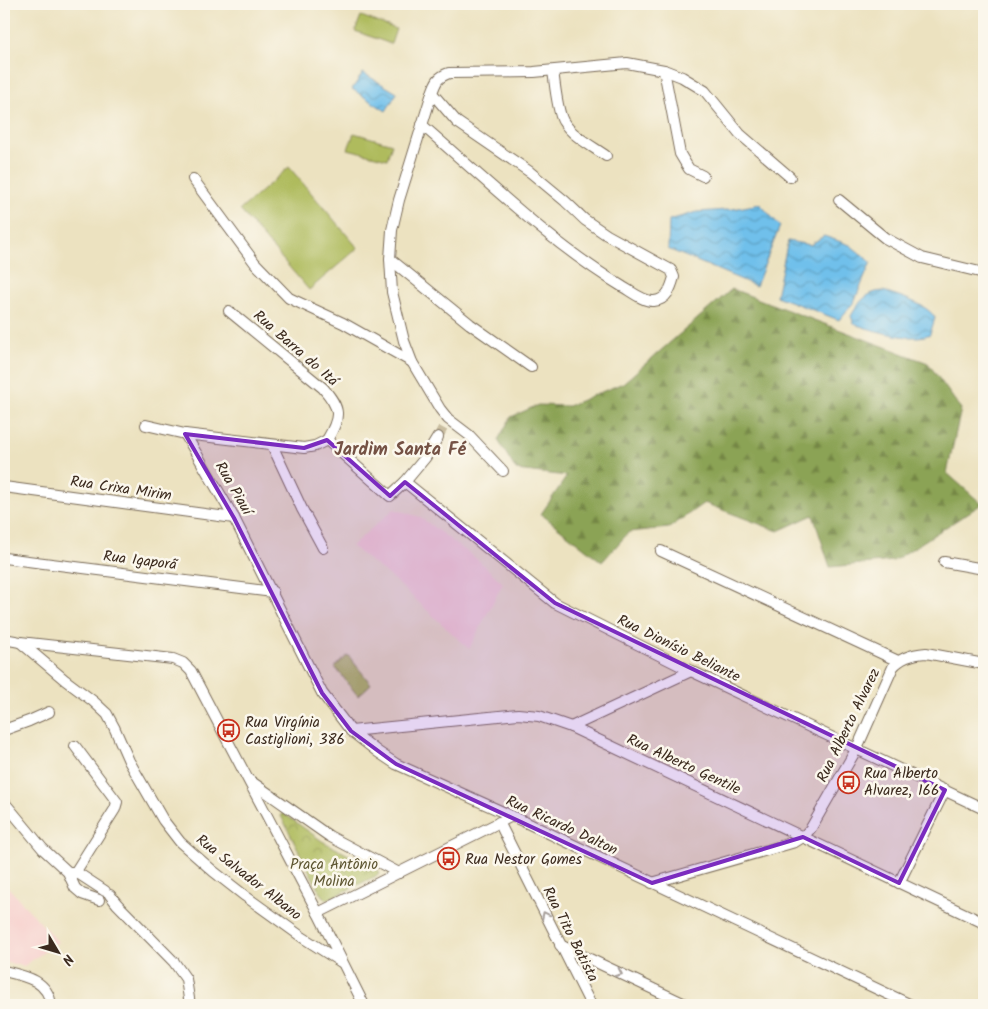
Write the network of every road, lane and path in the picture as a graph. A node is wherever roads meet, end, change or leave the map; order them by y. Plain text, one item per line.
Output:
1 (664, 70) junction
2 (552, 71) junction
3 (432, 93) junction
4 (422, 125) junction
5 (606, 156) dead end
6 (703, 176) dead end
7 (790, 177) dead end
8 (194, 178) dead end
9 (839, 200) dead end
10 (390, 259) junction
11 (984, 273) edge
12 (229, 311) dead end
13 (412, 362) junction
14 (531, 367) dead end
15 (146, 425) dead end
16 (185, 434) junction
17 (438, 437) tunnel mouth
18 (327, 440) junction
19 (272, 445) junction
20 (503, 471) dead end
21 (405, 482) junction
22 (4, 487) edge
23 (234, 518) junction
24 (323, 548) dead end
25 (661, 551) dead end
26 (4, 558) edge
27 (944, 562) dead end
28 (984, 569) edge
29 (273, 592) junction
30 (4, 639) edge
31 (20, 642) junction
32 (898, 661) junction
33 (984, 664) edge
34 (691, 671) junction
35 (48, 712) dead end
36 (571, 727) junction
37 (4, 730) edge
38 (352, 731) junction
39 (75, 746) dead end
40 (857, 748) junction
41 (248, 779) junction
42 (945, 790) junction
43 (4, 802) edge
44 (984, 809) edge
45 (510, 817) junction
46 (499, 822) junction
47 (803, 837) junction
48 (399, 873) junction
49 (72, 874) junction
50 (652, 883) junction
51 (899, 883) junction
52 (105, 897) junction
53 (318, 913) junction
54 (984, 924) edge
55 (560, 945) junction
56 (342, 962) junction
57 (4, 971) edge
58 (51, 1005) edge
59 (190, 1005) edge
60 (364, 1005) edge
61 (591, 1005) edge
62 (688, 1005) edge
63 (911, 1005) edge

1 - 2 street
1 - 6 street
1 - 7 street
2 - 3 street
2 - 5 street
3 - 4 street
3 - 4 street
4 - 10 street
8 - 13 street
9 - 11 street
10 - 13 street
10 - 14 street
12 - 18 street, Rua Barra do Itá
13 - 20 street
15 - 16 street
16 - 19 street
16 - 23 street, Rua Piauí
17 - 21 street
18 - 19 street
18 - 21 street
19 - 24 street
21 - 34 street, Rua Dionísio Beliante
22 - 23 street, Rua Crixa Mirim
23 - 29 street, Rua Piauí
25 - 32 street, Rua Alberto Alvarez
26 - 29 street, Rua Igaporã
27 - 28 street
29 - 38 street, Rua Ricardo Dalton
30 - 31 street
31 - 41 street
31 - 56 street, Rua Salvador Albano
32 - 33 street
32 - 40 street, Rua Alberto Alvarez
34 - 36 street
34 - 40 street, Rua Dionísio Beliante
35 - 37 street
36 - 38 street, Rua Alberto Gentile
36 - 47 street, Rua Alberto Gentile
38 - 45 street, Rua Ricardo Dalton
39 - 49 street
40 - 42 street, Rua Dionísio Beliante
40 - 47 street, Rua Alberto Alvarez
41 - 48 street
41 - 53 street
42 - 44 street, Rua Dionísio Beliante
42 - 51 street
43 - 49 street
45 - 46 street
45 - 50 street, Rua Ricardo Dalton
46 - 48 street
55 -> 46 street, Rua Tito Batista
47 - 50 street
47 - 51 street, Rua Alberto Gentile
48 - 53 street
49 - 52 street
49 - 52 street
50 - 63 street, Rua Ricardo Dalton
51 - 54 street, Rua Alberto Gentile
52 - 59 street
53 - 56 street
55 - 61 street, Rua Tito Batista
55 -> 62 street
56 - 60 street
57 - 58 street

